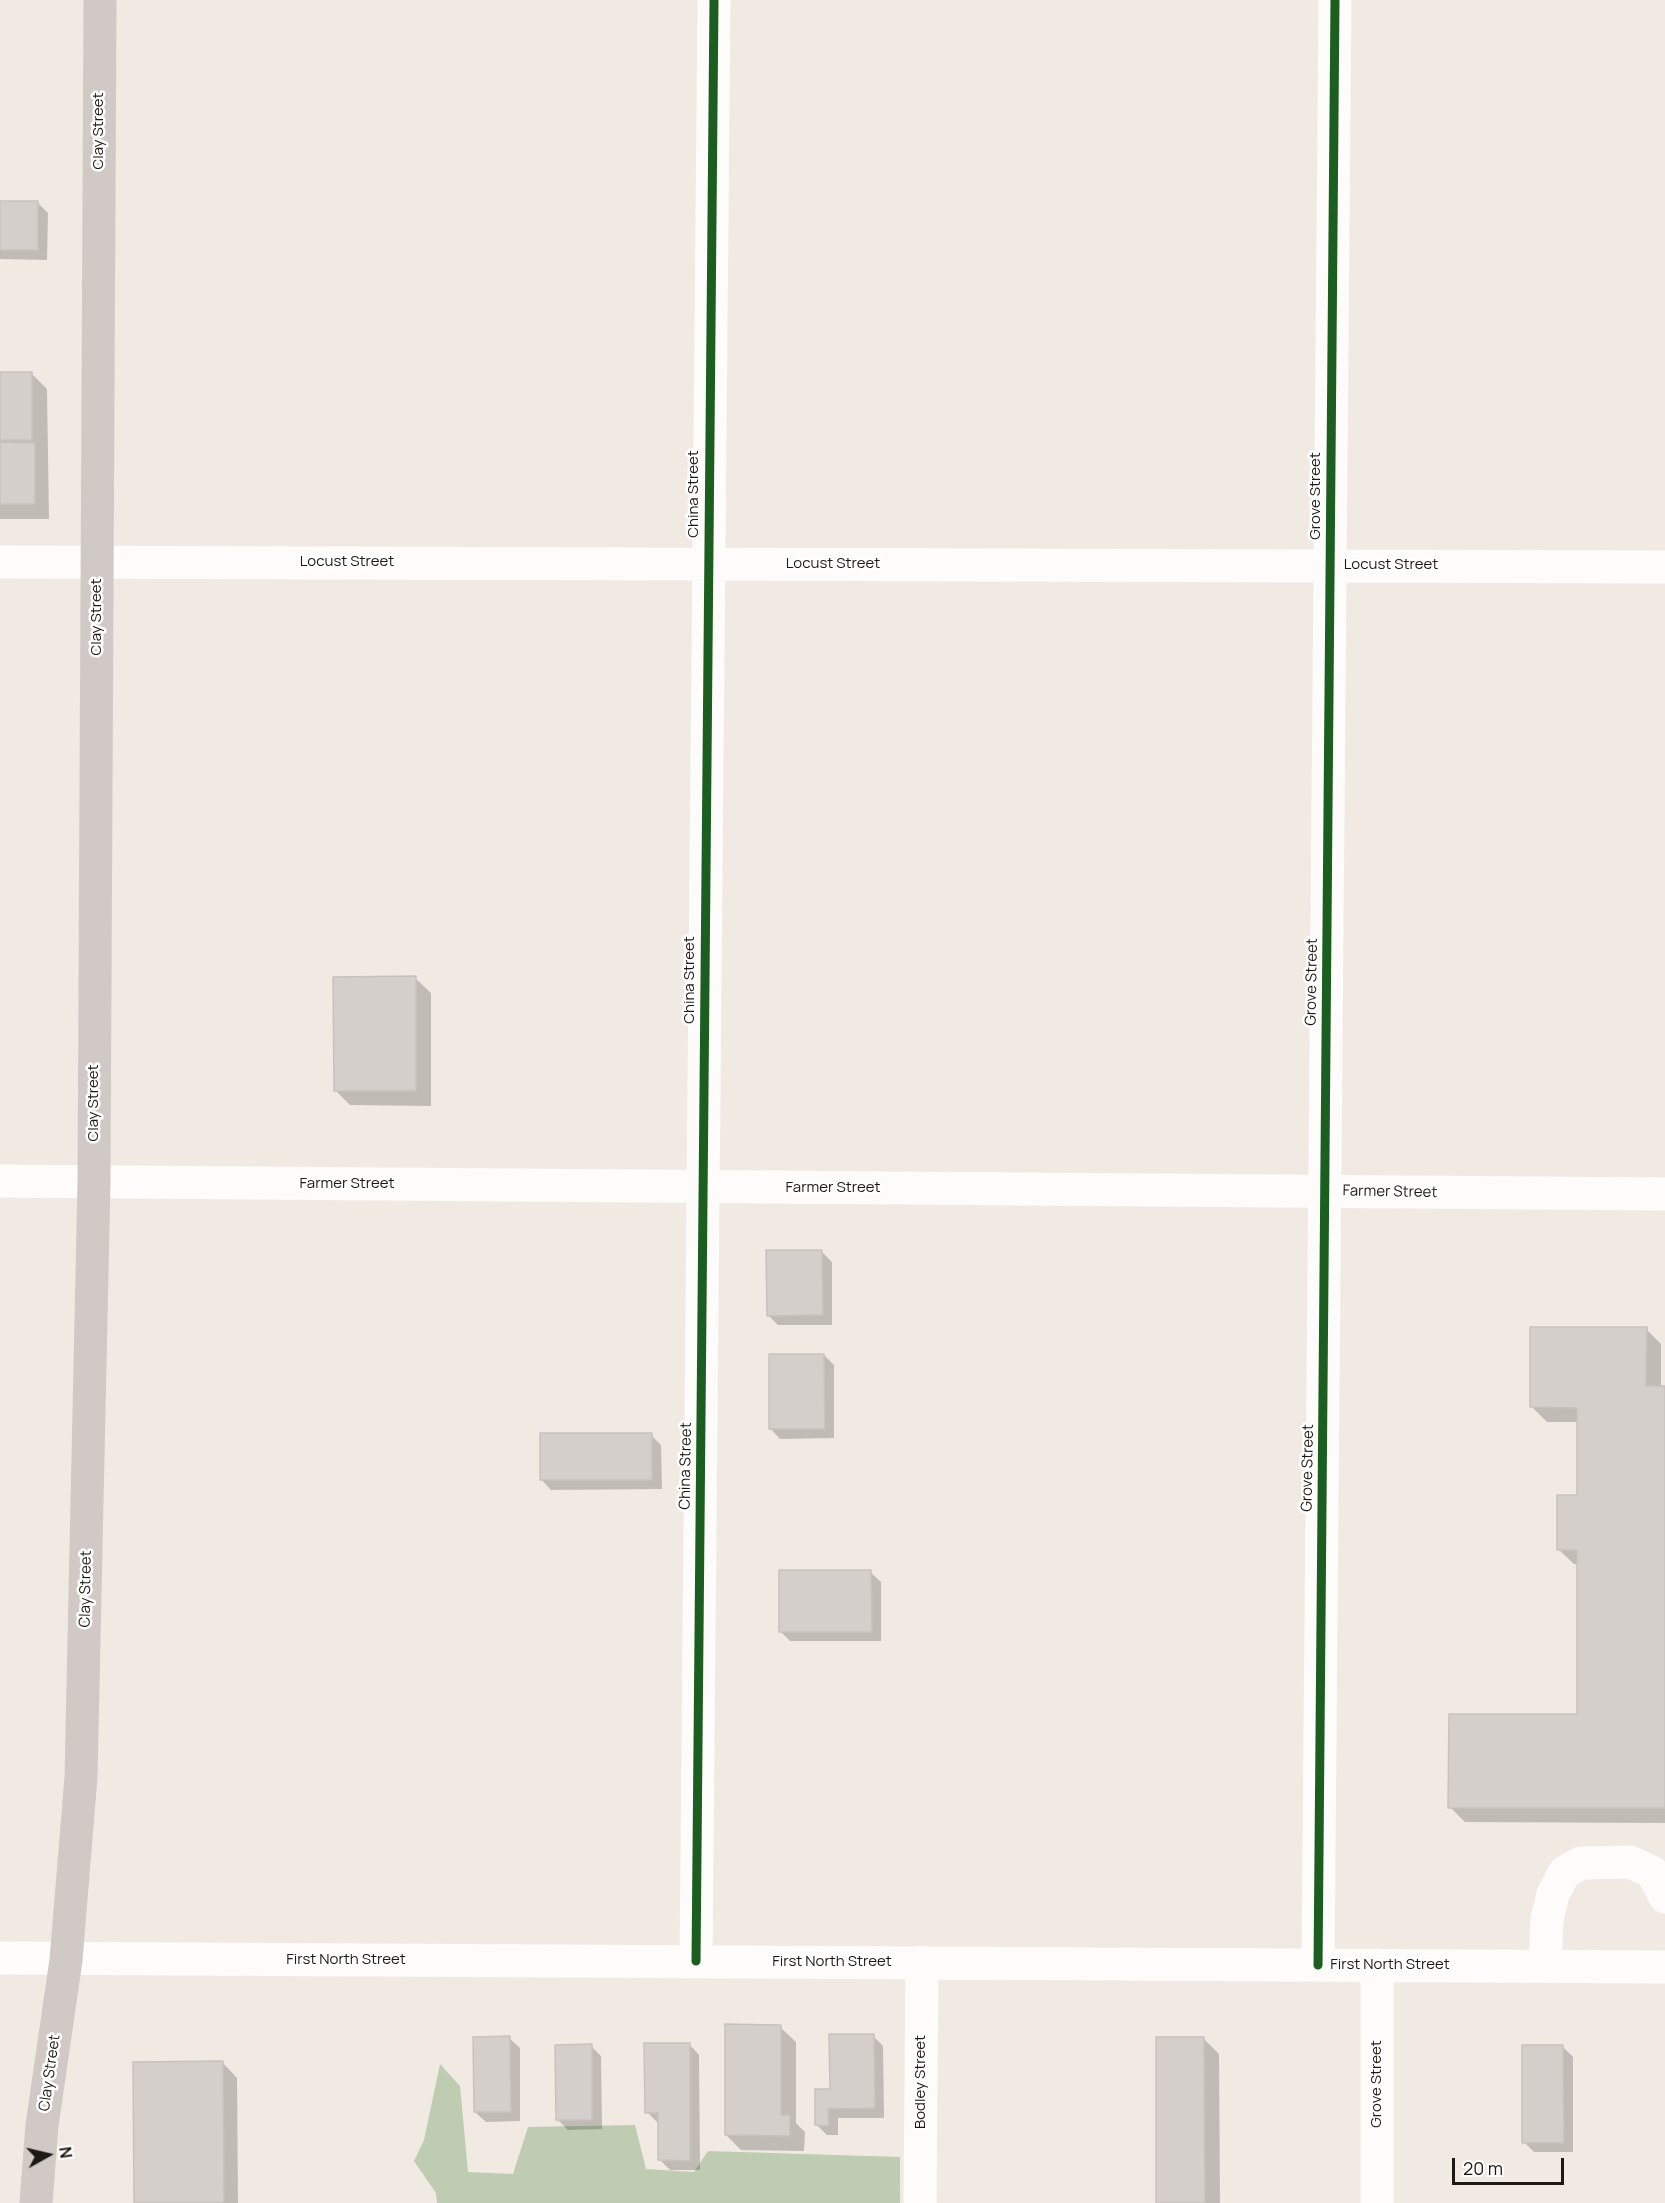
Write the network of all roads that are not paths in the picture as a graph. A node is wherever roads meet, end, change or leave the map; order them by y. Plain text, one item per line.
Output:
1 (100, 0) edge
2 (714, 0) edge
3 (1335, 0) edge
4 (0, 562) edge
5 (97, 562) junction
6 (709, 563) junction
7 (1331, 565) junction
8 (1665, 567) edge
9 (0, 1181) edge
10 (94, 1182) junction
11 (704, 1186) junction
12 (1325, 1191) junction
13 (1665, 1194) edge
14 (1665, 1896) edge
15 (0, 1958) edge
16 (66, 1960) junction
17 (696, 1961) junction
18 (922, 1962) junction
19 (1318, 1965) junction
20 (1377, 1965) junction
21 (1545, 1966) junction
22 (1665, 1967) edge
23 (36, 2203) edge
24 (920, 2203) edge
25 (1377, 2203) edge

1 - 5 main road, Clay Street
2 - 6 street, China Street
3 - 7 street, Grove Street
4 - 5 street, Locust Street
5 - 6 street, Locust Street
5 - 10 main road, Clay Street
6 - 7 street, Locust Street
6 - 11 street, China Street
7 - 8 street, Locust Street
7 - 12 street, Grove Street
9 - 10 street, Farmer Street
10 - 11 street, Farmer Street
10 - 16 main road, Clay Street
11 - 12 street, Farmer Street
11 - 17 street, China Street
12 - 13 street, Farmer Street
12 - 19 street, Grove Street
14 - 21 street
15 - 16 street, First North Street
16 - 17 street, First North Street
16 - 23 main road, Clay Street
17 - 18 street, First North Street
18 - 19 street, First North Street
18 - 24 street, Bodley Street
19 - 20 street, First North Street
20 - 21 street, First North Street
20 - 25 street, Grove Street
21 - 22 street, First North Street

